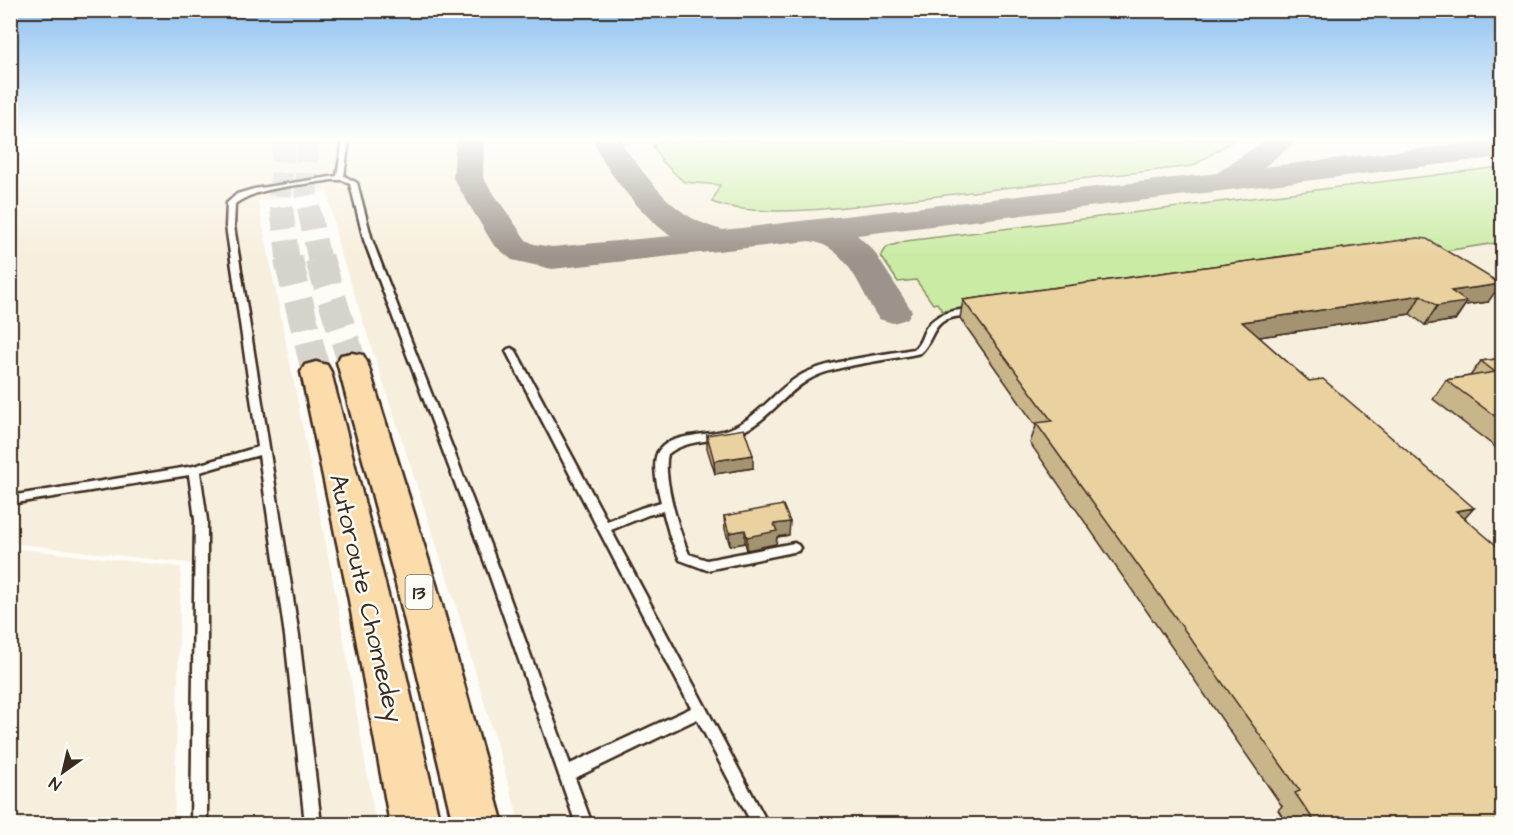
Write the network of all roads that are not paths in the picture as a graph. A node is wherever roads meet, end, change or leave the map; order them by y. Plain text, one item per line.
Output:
1 (340, 178) joint
2 (986, 309) edge
3 (511, 351) dead end
4 (265, 449) junction
5 (194, 470) junction
6 (10, 500) edge
7 (668, 505) junction
8 (603, 528) junction
9 (794, 548) dead end
10 (699, 711) junction
11 (566, 774) junction
12 (199, 825) edge
13 (313, 825) edge
14 (415, 825) edge
15 (478, 825) edge
16 (584, 825) edge
17 (760, 825) edge

1 - 4 lane
1 - 11 lane
2 - 7 lane
3 - 8 lane
4 - 5 lane
4 - 13 lane
5 - 6 lane
5 - 12 lane
7 - 8 lane
7 - 9 lane
8 - 10 lane
10 - 11 lane
10 - 17 lane
11 - 16 lane
14 - 15 highway, Autoroute Chomedey / 13

